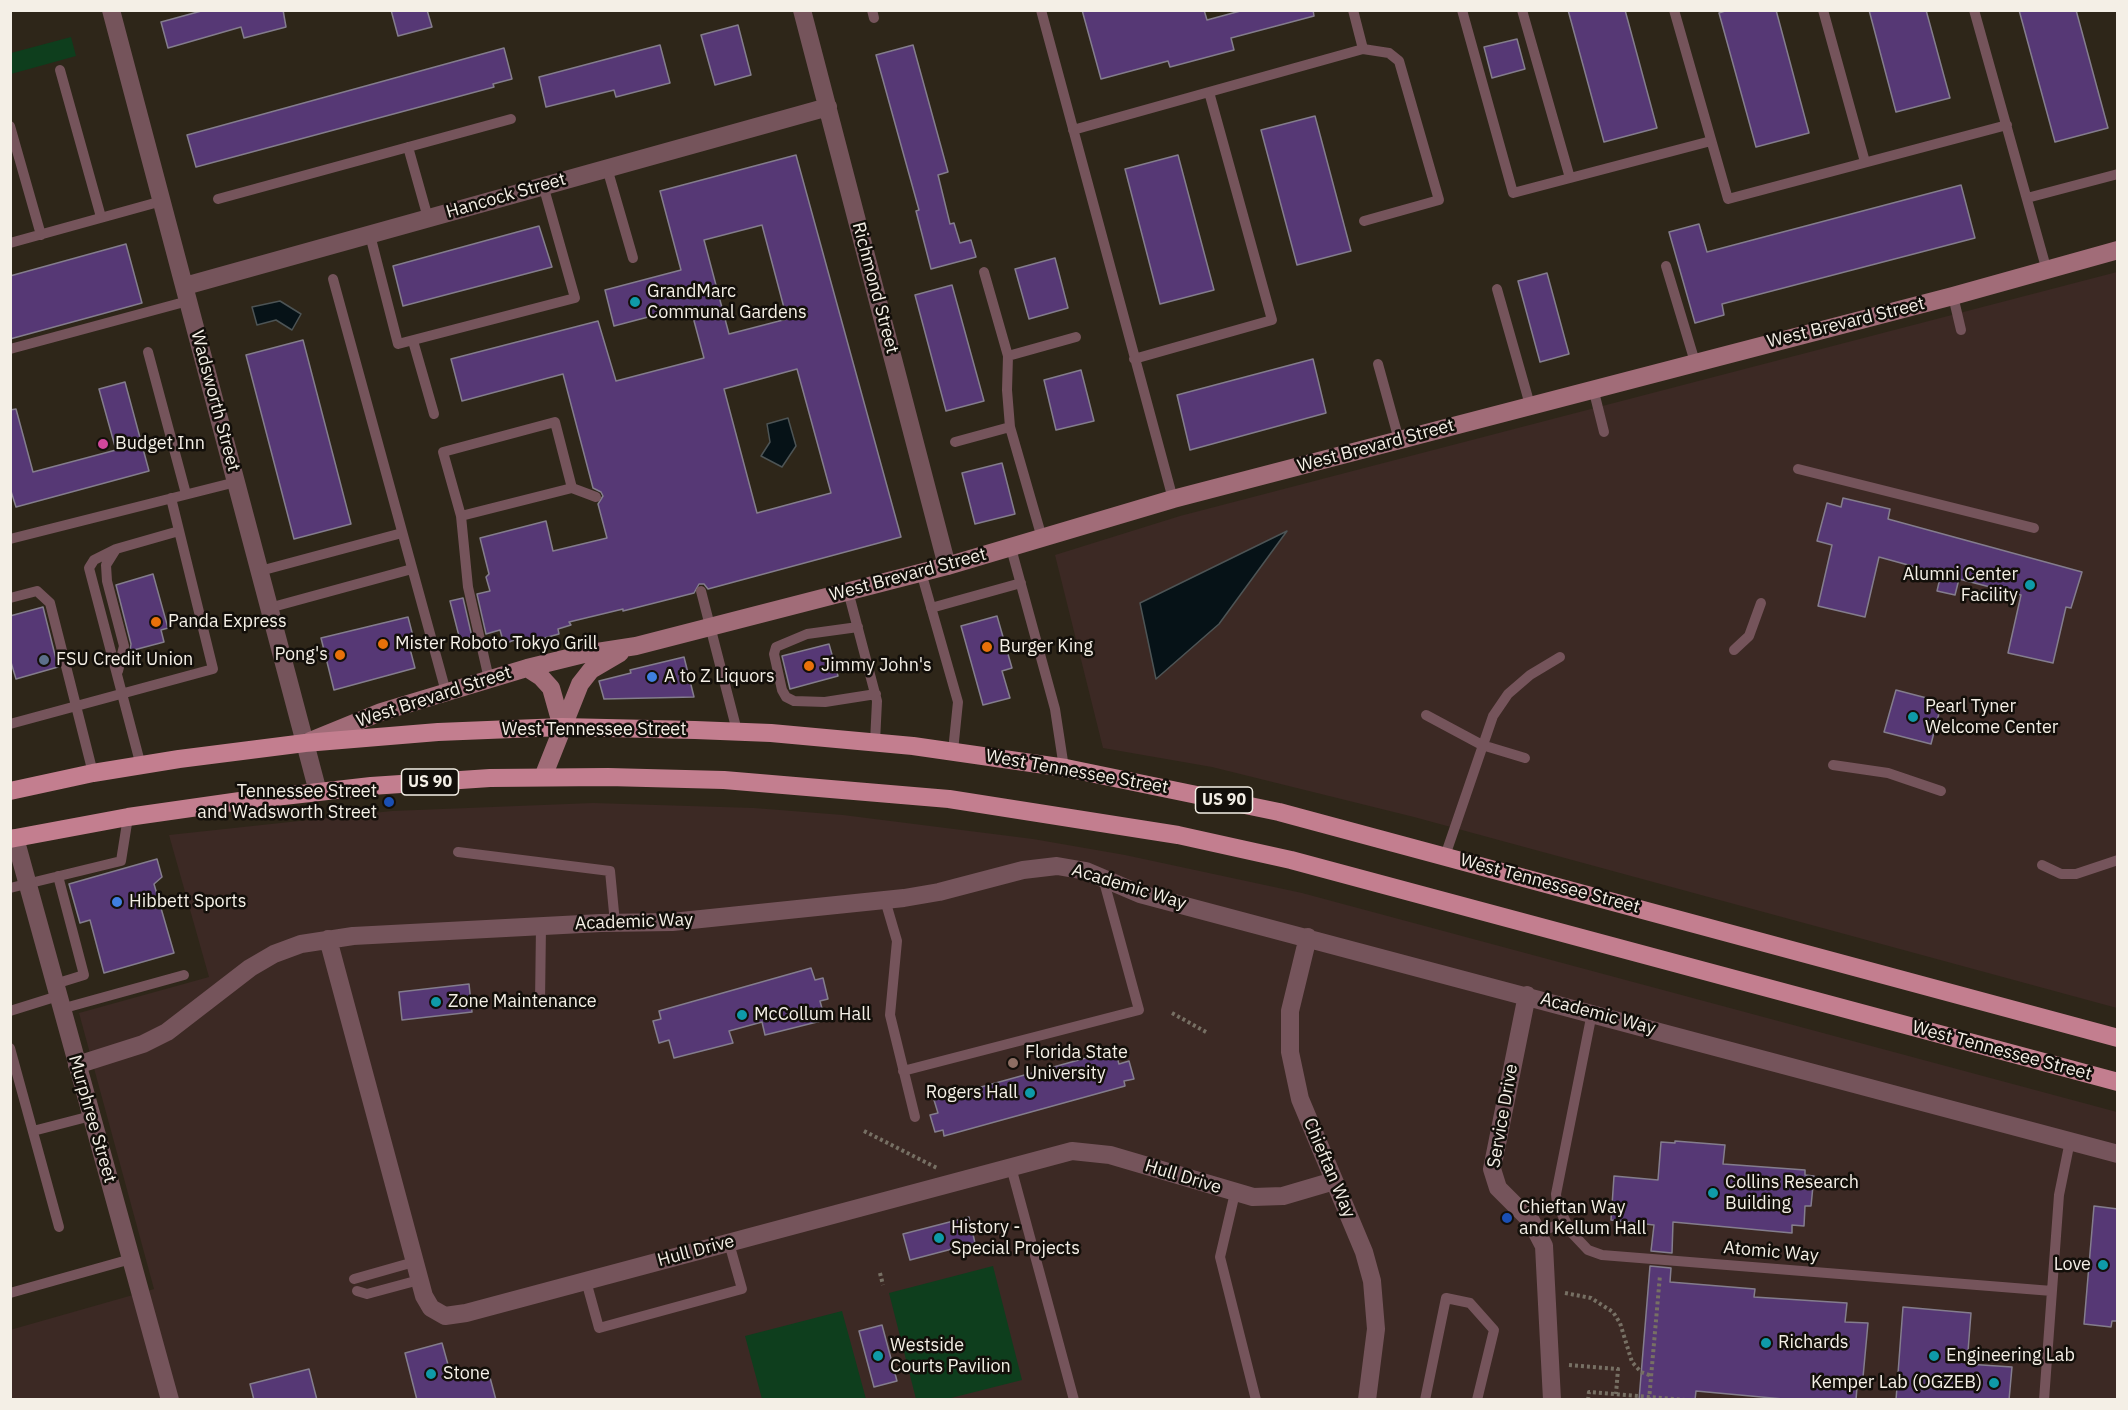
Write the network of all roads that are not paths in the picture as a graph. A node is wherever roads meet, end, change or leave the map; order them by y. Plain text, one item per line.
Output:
1 (111, 10) edge
2 (1041, 10) edge
3 (1353, 10) edge
4 (1462, 10) edge
5 (1522, 10) edge
6 (1674, 10) edge
7 (1823, 10) edge
8 (1974, 10) edge
9 (802, 11) edge
10 (1363, 49) junction
11 (60, 70) dead end
12 (1209, 92) junction
13 (828, 107) junction
14 (511, 119) dead end
15 (2007, 125) junction
16 (10, 126) edge
17 (1073, 130) junction
18 (1711, 141) junction
19 (408, 147) junction
20 (1865, 162) junction
21 (607, 168) junction
22 (2118, 174) edge
23 (1570, 178) junction
24 (543, 185) junction
25 (2027, 198) junction
26 (218, 199) dead end
27 (162, 201) junction
28 (101, 217) junction
29 (428, 218) junction
30 (1364, 221) dead end
31 (41, 235) junction
32 (370, 235) junction
33 (10, 243) edge
34 (2118, 250) edge
35 (633, 258) dead end
36 (1666, 266) dead end
37 (2047, 271) junction
38 (984, 272) dead end
39 (333, 279) dead end
40 (1497, 289) dead end
41 (186, 293) junction
42 (1953, 296) junction
43 (1962, 330) dead end
44 (1076, 337) dead end
45 (413, 340) junction
46 (10, 349) edge
47 (148, 352) dead end
48 (1008, 356) junction
49 (1134, 359) junction
50 (1695, 362) junction
51 (1378, 364) dead end
52 (1593, 388) junction
53 (1530, 405) junction
54 (434, 414) dead end
55 (1010, 427) junction
56 (1604, 432) dead end
57 (1399, 440) junction
58 (955, 442) dead end
59 (1798, 469) dead end
60 (236, 482) junction
61 (572, 488) junction
62 (186, 494) junction
63 (596, 497) dead end
64 (171, 498) junction
65 (1173, 499) junction
66 (461, 516) junction
67 (2034, 528) dead end
68 (179, 531) junction
69 (402, 533) junction
70 (1042, 538) junction
71 (10, 539) edge
72 (1011, 548) junction
73 (116, 549) junction
74 (947, 566) junction
75 (412, 569) junction
76 (260, 571) junction
77 (921, 572) junction
78 (1021, 583) junction
79 (701, 591) dead end
80 (848, 591) junction
81 (10, 598) edge
82 (1761, 603) dead end
83 (269, 608) junction
84 (931, 608) junction
85 (710, 627) junction
86 (858, 627) junction
87 (636, 646) junction
88 (1734, 650) dead end
89 (1560, 657) dead end
90 (527, 668) junction
91 (117, 674) junction
92 (489, 679) junction
93 (446, 692) junction
94 (122, 694) junction
95 (876, 694) junction
96 (76, 706) junction
97 (1426, 715) dead end
98 (10, 724) edge
99 (562, 728) junction
100 (737, 731) junction
101 (875, 742) junction
102 (305, 743) junction
103 (1482, 745) junction
104 (953, 751) junction
105 (1525, 758) dead end
106 (1833, 765) dead end
107 (141, 766) junction
108 (1064, 768) junction
109 (93, 773) junction
110 (543, 777) junction
111 (10, 791) edge
112 (1941, 791) dead end
113 (318, 792) junction
114 (128, 817) junction
115 (13, 839) edge
116 (458, 852) dead end
117 (1445, 856) junction
118 (2118, 860) edge
119 (2042, 865) dead end
120 (58, 876) junction
121 (1103, 878) junction
122 (19, 886) edge
123 (885, 900) junction
124 (615, 922) junction
125 (541, 926) junction
126 (1308, 937) junction
127 (328, 939) junction
128 (184, 975) dead end
129 (1527, 995) junction
130 (58, 996) junction
131 (540, 1002) dead end
132 (10, 1011) edge
133 (1592, 1013) junction
134 (2118, 1038) edge
135 (10, 1048) edge
136 (77, 1065) junction
137 (903, 1071) junction
138 (2118, 1082) edge
139 (91, 1116) junction
140 (915, 1117) dead end
141 (33, 1131) junction
142 (2070, 1141) junction
143 (2118, 1154) edge
144 (1011, 1167) junction
145 (1334, 1181) junction
146 (1235, 1193) junction
147 (1566, 1221) junction
148 (58, 1227) dead end
149 (1539, 1233) junction
150 (729, 1243) junction
151 (131, 1258) junction
152 (417, 1271) junction
153 (354, 1279) dead end
154 (586, 1281) junction
155 (357, 1291) dead end
156 (2052, 1292) junction
157 (10, 1293) edge
158 (170, 1400) edge
159 (1074, 1400) edge
160 (1256, 1400) edge
161 (1367, 1400) edge
162 (1425, 1400) edge
163 (1476, 1400) edge
164 (1552, 1400) edge
165 (2044, 1400) edge

1 - 27 street, Wadsworth Street
2 - 17 lane
3 - 10 lane
4 - 23 lane
5 - 23 lane
6 - 18 lane
7 - 20 lane
8 - 15 lane
9 - 13 street, Richmond Street
10 - 12 lane
10 - 30 lane
11 - 28 lane
12 - 17 lane
12 - 49 lane
13 - 21 street, Hancock Street
13 - 74 street, Richmond Street
14 - 19 lane
15 - 20 lane
15 - 25 lane
16 - 31 lane
17 - 49 lane
18 - 20 lane
18 - 23 lane
19 - 26 lane
19 - 29 lane
21 - 24 street, Hancock Street
21 - 35 lane
22 - 25 lane
24 - 29 street, Hancock Street
24 - 45 lane
25 - 37 lane
27 - 28 lane
27 - 41 street, Wadsworth Street
28 - 31 lane
29 - 32 street, Hancock Street
31 - 33 lane
32 - 41 street, Hancock Street
32 - 45 lane
34 - 37 street, West Brevard Street
36 - 50 lane
37 - 42 street, West Brevard Street
38 - 48 lane
39 - 69 lane
40 - 53 lane
41 - 46 lane
41 - 60 street, Wadsworth Street
42 - 43 lane
42 - 50 street, West Brevard Street
44 - 48 lane
45 - 54 lane
47 - 62 lane
48 - 55 lane
49 - 65 lane
50 - 52 street, West Brevard Street
51 - 57 lane
52 - 53 street, West Brevard Street
52 - 56 lane
53 - 57 street, West Brevard Street
55 - 58 lane
55 - 70 lane
57 - 65 street, West Brevard Street
59 - 67 lane
60 - 62 lane
60 - 76 street, Wadsworth Street
61 - 63 lane
61 - 66 lane
61 - 66 lane
62 - 64 lane
64 - 68 lane
64 - 71 lane
65 - 70 street, West Brevard Street
66 - 92 lane
68 - 73 lane
68 - 94 lane
69 - 75 lane
69 - 76 lane
70 - 72 street, West Brevard Street
72 - 74 street, West Brevard Street
72 - 78 lane
73 - 91 lane
73 - 91 lane
74 - 77 street, West Brevard Street
75 - 83 lane
75 - 93 lane
76 - 83 street, Wadsworth Street
77 - 80 street, West Brevard Street
77 - 84 lane
78 - 84 lane
78 - 108 lane
79 - 85 lane
80 - 85 street, West Brevard Street
80 - 86 lane
81 - 96 lane
82 - 88 lane
83 - 102 street, Wadsworth Street
84 - 104 lane
85 - 87 street, West Brevard Street
85 - 100 lane
86 - 95 lane
86 - 95 lane
87 - 90 street, West Brevard Street
87 - 99 street, West Brevard Street
89 - 103 lane
90 - 92 street, West Brevard Street
90 - 99 street
91 - 94 lane
92 - 93 street, West Brevard Street
93 - 102 street, West Brevard Street
94 - 96 lane
94 - 107 lane
95 - 101 lane
96 - 98 lane
96 - 109 lane
97 - 103 lane
99 - 100 main road, West Tennessee Street / US 90
99 - 102 main road, West Tennessee Street / US 90
99 - 110 street, West Brevard Street
100 - 101 main road, West Tennessee Street / US 90
101 - 104 main road, West Tennessee Street / US 90
102 - 107 main road, West Tennessee Street / US 90
102 - 113 street, Wadsworth Street
103 - 105 lane
103 - 117 lane
104 - 108 main road, West Tennessee Street / US 90
106 - 112 lane
107 - 109 main road, West Tennessee Street / US 90
108 - 117 main road, West Tennessee Street / US 90
109 - 111 main road, West Tennessee Street / US 90
110 - 113 main road, West Tennessee Street / US 90
110 - 138 main road, West Tennessee Street / US 90
113 - 114 main road, West Tennessee Street / US 90
114 - 115 main road, West Tennessee Street / US 90
114 - 120 lane
115 - 122 street, Murphree Street
116 - 124 lane
117 - 134 main road, West Tennessee Street / US 90
118 - 119 lane
120 - 122 lane
120 - 130 lane
121 - 123 street, Academic Way
121 - 126 street, Academic Way
121 - 137 lane
122 - 130 street, Murphree Street
123 - 124 street, Academic Way
123 - 137 lane
124 - 125 street, Academic Way
125 - 127 street, Academic Way
125 - 131 lane
126 - 129 street, Academic Way
126 - 145 street, Chieftan Way
127 - 136 street, Academic Way
127 - 152 street, Hull Drive
128 - 130 lane
129 - 133 street, Academic Way
129 - 149 street, Service Drive
130 - 132 lane
130 - 136 street, Murphree Street
133 - 142 street, Academic Way
133 - 147 lane, Atomic Way
135 - 141 lane
136 - 139 street, Murphree Street
137 - 140 lane
139 - 141 lane
139 - 151 street, Murphree Street
141 - 148 lane
142 - 143 street, Academic Way
142 - 156 lane
144 - 146 street, Hull Drive
144 - 150 street, Hull Drive
144 - 159 lane
145 - 146 street, Hull Drive
145 - 161 street, Chieftan Way
146 - 160 lane
147 - 149 lane
147 - 156 lane, Atomic Way
149 - 164 street, Service Drive
150 - 154 street, Hull Drive
150 - 154 lane
151 - 157 lane
151 - 158 street, Murphree Street
152 - 153 lane
152 - 154 street, Hull Drive
152 - 155 lane
156 - 165 lane
162 - 163 lane

